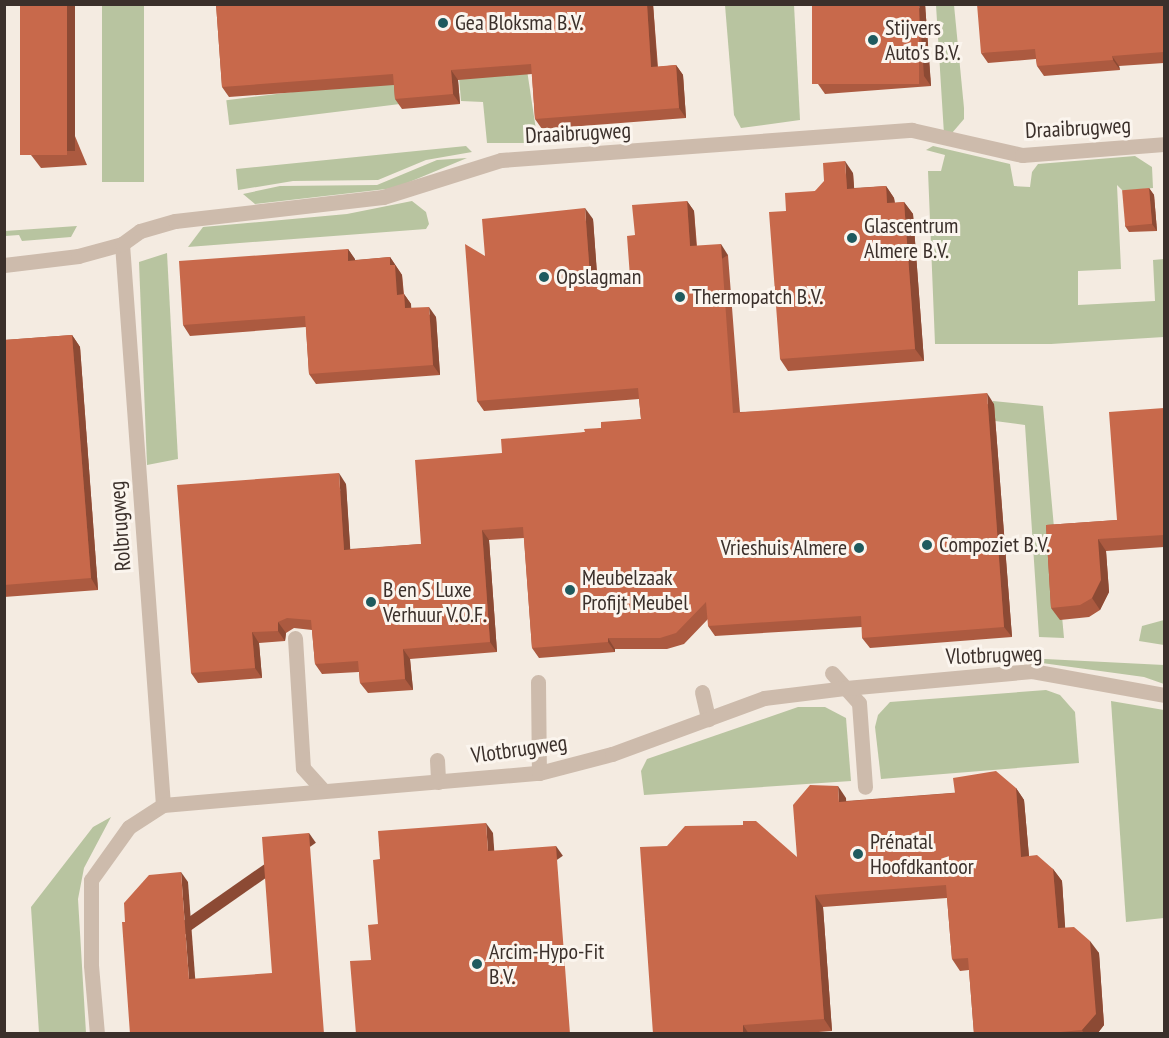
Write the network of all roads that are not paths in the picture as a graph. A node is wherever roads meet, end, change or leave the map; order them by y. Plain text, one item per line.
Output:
1 (1164, 144) edge
2 (122, 244) junction
3 (4, 265) edge
4 (295, 638) dead end
5 (832, 673) dead end
6 (538, 682) dead end
7 (846, 688) junction
8 (702, 693) dead end
9 (1164, 695) edge
10 (708, 719) junction
11 (437, 760) dead end
12 (539, 773) junction
13 (438, 782) junction
14 (865, 787) dead end
15 (324, 790) junction
16 (164, 805) junction
17 (97, 1034) edge

1 - 2 street, Draaibrugweg
2 - 3 street, Draaibrugweg
2 - 16 street, Rolbrugweg
4 - 15 street
5 - 7 street
6 - 12 street
7 - 9 street, Vlotbrugweg
7 - 10 street, Vlotbrugweg
7 - 14 street
8 - 10 street
10 - 12 street, Vlotbrugweg
11 - 13 street
12 - 13 street, Vlotbrugweg
13 - 15 street, Vlotbrugweg
15 - 16 street, Vlotbrugweg
16 - 17 street, Vlotbrugweg

